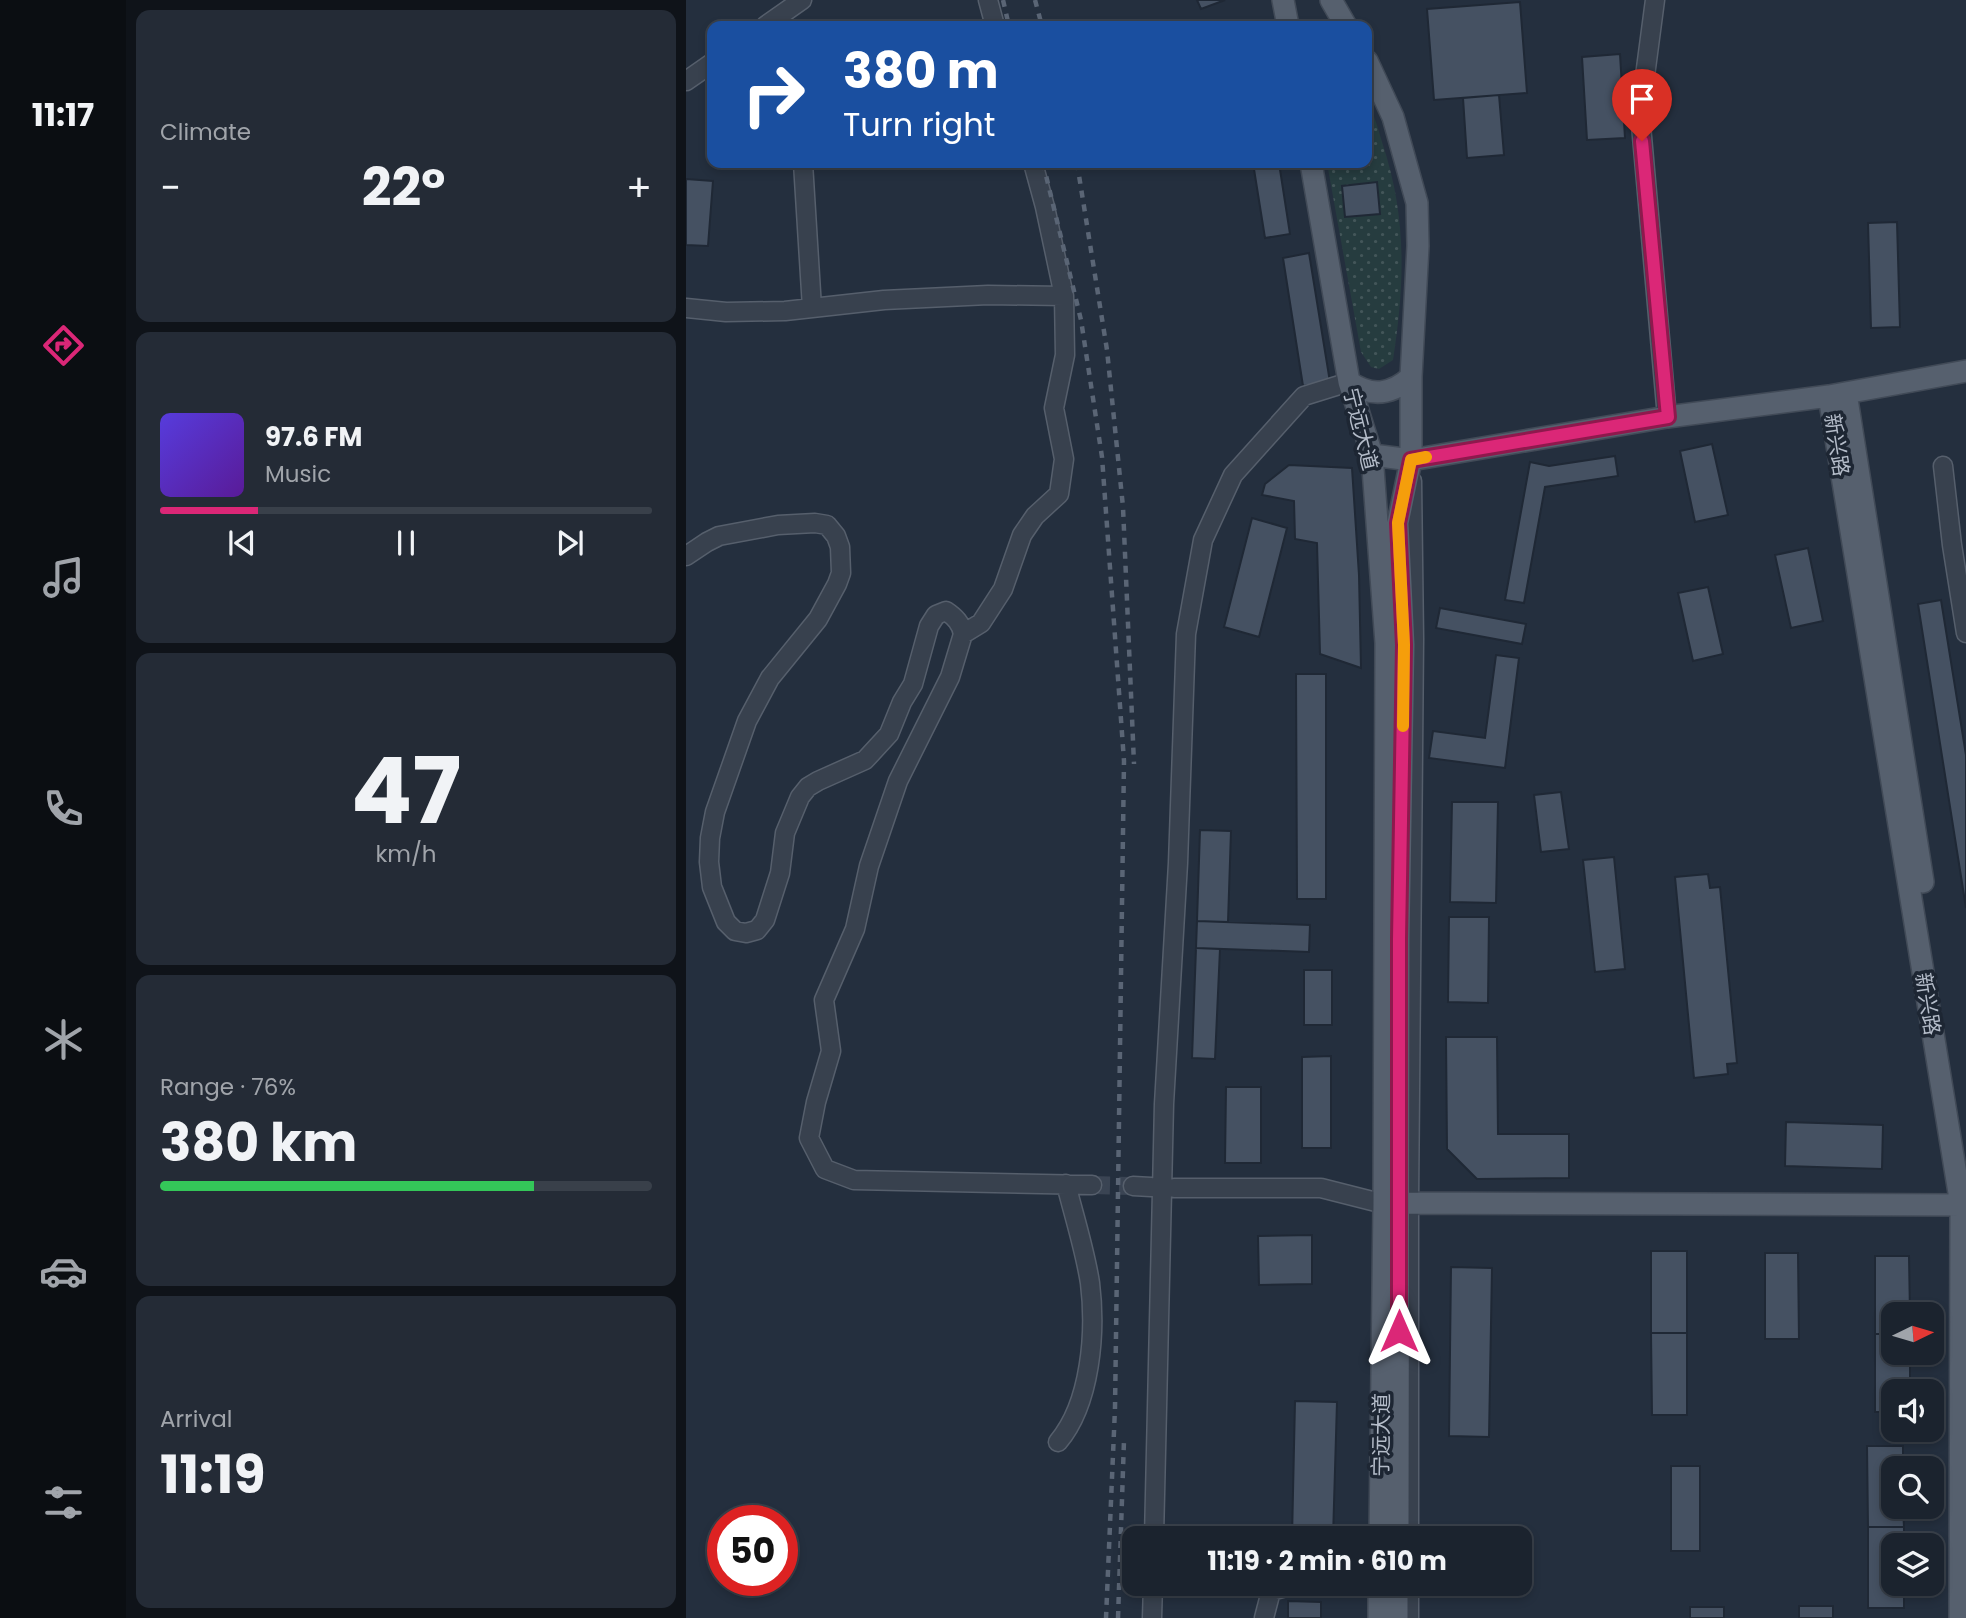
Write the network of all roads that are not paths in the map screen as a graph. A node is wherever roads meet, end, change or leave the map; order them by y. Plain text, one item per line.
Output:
1 (802, 0) edge
2 (988, 0) edge
3 (1332, 0) edge
4 (1655, 0) edge
5 (785, 20) edge
6 (994, 21) edge
7 (1343, 21) edge
8 (707, 66) edge
9 (1372, 72) edge
10 (686, 81) edge
11 (803, 168) edge
12 (1034, 168) edge
13 (1312, 168) edge
14 (1063, 296) junction
15 (686, 308) edge
16 (812, 308) junction
17 (1966, 371) edge
18 (1411, 377) junction
19 (1349, 382) junction
20 (1838, 395) junction
21 (1668, 417) junction
22 (1372, 455) junction
23 (1411, 460) junction
24 (1943, 466) dead end
25 (1959, 544) edge
26 (686, 556) edge
27 (1966, 633) edge
28 (963, 635) junction
29 (1966, 1153) edge
30 (1066, 1184) junction
31 (1093, 1185) tunnel mouth
32 (1174, 1188) dead end
33 (1398, 1203) junction
34 (1963, 1205) edge
35 (1058, 1442) dead end
36 (1154, 1526) edge
37 (1381, 1526) edge
38 (1398, 1526) edge
39 (1409, 1526) edge
40 (1153, 1596) edge
41 (1270, 1596) edge
42 (1379, 1596) edge
43 (1397, 1596) edge
44 (1409, 1596) edge
45 (1152, 1618) edge
46 (1264, 1618) edge
47 (1379, 1618) edge
48 (1397, 1618) edge
49 (1409, 1618) edge
50 (1960, 1618) edge

1 - 5 street
2 - 6 street
3 - 7 main road
4 - 21 street
8 - 10 street
9 - 18 main road, 宁远大道
11 - 16 street
12 - 14 street
13 - 19 main road, 宁远大道
14 - 16 street
14 - 28 street
15 - 16 street
17 - 20 main road
18 - 19 main road
18 - 23 main road, 宁远大道
19 - 22 main road, 宁远大道
19 - 36 street
20 - 21 main road
20 - 29 main road, 新兴路
20 - 34 main road, 新兴路
21 - 23 main road
22 - 23 main road
22 - 33 main road, 宁远大道
23 - 33 main road, 宁远大道
24 - 25 street
25 - 27 street
26 - 28 street
28 - 30 street
30 - 31 street
30 - 35 street
32 - 33 street
33 - 34 main road
33 - 37 main road, 宁远大道
33 - 38 main road, 宁远大道
33 - 39 street, 宁远大道
34 - 50 main road, 新兴路
40 - 45 street
41 - 46 street
42 - 47 main road
43 - 48 main road
44 - 49 street

